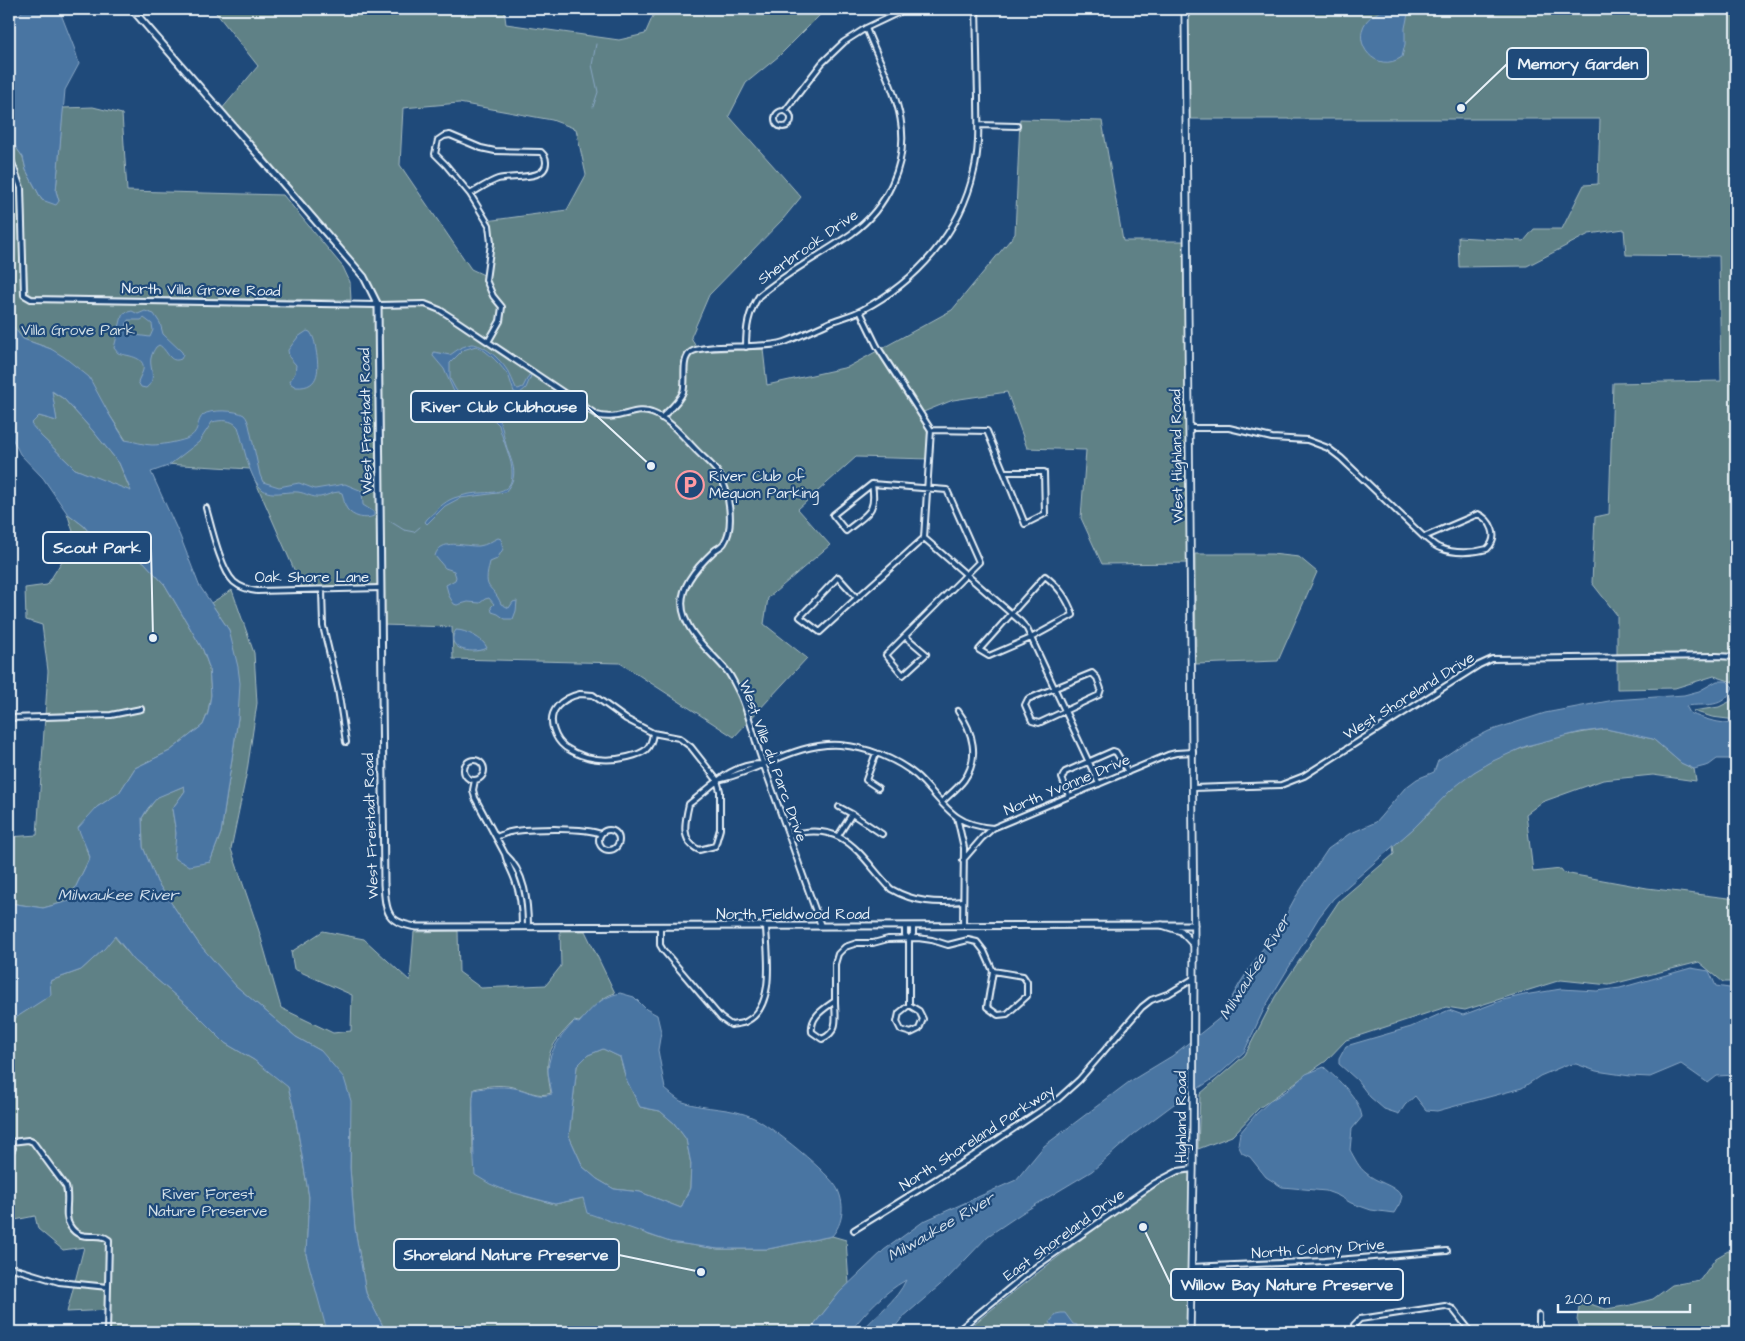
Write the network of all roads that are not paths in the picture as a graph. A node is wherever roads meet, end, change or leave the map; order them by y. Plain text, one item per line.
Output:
1 (132, 9) edge
2 (906, 9) edge
3 (976, 9) edge
4 (1185, 9) edge
5 (866, 28) junction
6 (785, 111) junction
7 (978, 126) junction
8 (1017, 126) dead end
9 (10, 157) dead end
10 (470, 194) junction
11 (378, 305) junction
12 (860, 311) junction
13 (488, 342) junction
14 (746, 347) junction
15 (662, 418) junction
16 (1190, 428) junction
17 (932, 430) junction
18 (1004, 472) junction
19 (872, 484) junction
20 (928, 489) junction
21 (206, 508) dead end
22 (1424, 537) junction
23 (924, 538) junction
24 (967, 574) junction
25 (381, 588) junction
26 (322, 590) junction
27 (857, 598) junction
28 (1012, 614) junction
29 (906, 637) junction
30 (1031, 638) junction
31 (1736, 657) edge
32 (1055, 688) junction
33 (141, 709) dead end
34 (1065, 710) junction
35 (958, 711) dead end
36 (9, 718) edge
37 (653, 733) junction
38 (346, 742) dead end
39 (1193, 752) junction
40 (876, 753) junction
41 (1088, 762) junction
42 (763, 764) junction
43 (1128, 772) junction
44 (475, 780) junction
45 (717, 780) junction
46 (1099, 784) junction
47 (878, 788) dead end
48 (1193, 788) junction
49 (1068, 796) junction
50 (942, 802) junction
51 (839, 807) dead end
52 (852, 814) junction
53 (957, 817) junction
54 (993, 828) junction
55 (601, 834) junction
56 (882, 834) dead end
57 (789, 836) junction
58 (838, 836) junction
59 (496, 837) junction
60 (505, 854) junction
61 (963, 860) junction
62 (521, 880) junction
63 (516, 882) junction
64 (963, 901) junction
65 (1194, 903) joint
66 (527, 904) junction
67 (522, 905) junction
68 (394, 920) joint
69 (1162, 925) junction
70 (1194, 925) junction
71 (522, 926) junction
72 (528, 926) junction
73 (821, 926) junction
74 (963, 926) junction
75 (660, 927) junction
76 (766, 927) junction
77 (905, 927) junction
78 (913, 927) junction
79 (909, 939) junction
80 (1194, 945) junction
81 (993, 972) junction
82 (1194, 979) junction
83 (835, 1001) junction
84 (909, 1005) junction
85 (10, 1140) edge
86 (9, 1155) edge
87 (1193, 1169) junction
88 (854, 1230) dead end
89 (1447, 1251) dead end
90 (9, 1267) edge
91 (1191, 1267) junction
92 (108, 1287) junction
93 (1539, 1316) dead end
94 (107, 1332) edge
95 (956, 1332) edge
96 (1190, 1332) edge
97 (1354, 1332) edge
98 (1471, 1332) edge
99 (1539, 1332) edge

1 - 11 street, West Freistadt Road
2 - 5 street
3 - 7 street
4 - 16 main road, West Highland Road
5 - 6 street
5 - 14 street, Sherbrook Drive
6 - 6 street
7 - 8 street
7 - 12 street
9 - 11 street, North Villa Grove Road
10 - 10 street
10 - 13 street
11 - 13 street, North Villa Grove Road
11 - 25 street, West Freistadt Road
12 - 14 street
12 - 17 street
13 - 15 street, North Villa Grove Road
14 - 15 street
15 - 42 street, West Ville du Parc Drive
16 - 22 street
16 - 39 main road, West Highland Road
17 - 18 street
17 - 20 street
18 - 18 street
19 - 19 street
19 - 20 street
20 - 23 street
20 - 24 street
21 - 26 street, Oak Shore Lane
22 - 22 street
23 - 24 street
23 - 27 street
24 - 28 street
24 - 29 street
25 - 26 street, Oak Shore Lane
25 - 68 street, West Freistadt Road
26 - 38 street
27 - 27 street
28 - 30 street
28 - 30 street
28 - 30 street
29 - 29 street
30 - 32 street
31 - 48 street, West Shoreland Drive
32 - 34 street
32 - 34 street
32 - 34 street
33 - 36 street
34 - 41 street
35 - 50 street
37 - 37 street
37 - 45 street
39 - 43 street, North Yvonne Drive
39 - 48 main road, West Highland Road
40 - 42 street
40 - 47 street
40 - 50 street
41 - 43 street
41 - 46 street
41 - 49 street
42 - 45 street
42 - 57 street, West Ville du Parc Drive
43 - 46 street, North Yvonne Drive
44 - 44 street
44 - 59 street
45 - 45 street
46 - 49 street, North Yvonne Drive
48 - 65 main road, West Highland Road
49 - 54 street, North Yvonne Drive
50 - 53 street
51 - 52 street
52 - 56 street
52 - 58 street
53 - 54 street
53 - 61 street
54 - 61 street, North Yvonne Drive
55 - 55 street
55 - 59 street
57 - 58 street
57 - 73 street, West Ville du Parc Drive
58 - 64 street
59 - 60 street
60 - 62 street
60 - 63 street
61 - 64 street
62 - 63 street
62 - 66 street
63 - 67 street
64 - 74 street
65 - 70 main road, Highland Road
66 - 67 street
66 - 72 street
67 - 71 street
68 - 71 street, North Fieldwood Road
69 - 70 street, North Fieldwood Road
69 - 74 street, North Fieldwood Road
69 - 80 main road
70 - 80 main road, Highland Road
71 - 72 street, North Fieldwood Road
72 - 75 street, North Fieldwood Road
73 - 76 street, North Fieldwood Road
73 - 77 street, North Fieldwood Road
74 - 78 street, North Fieldwood Road
75 - 76 street, North Fieldwood Road
75 - 76 street
77 - 78 street, North Fieldwood Road
77 - 79 street
78 - 79 street
79 - 81 street
79 - 83 street
79 - 84 street
80 - 82 main road, Highland Road
81 - 81 street
82 - 87 main road, Highland Road
82 - 88 street, North Shoreland Parkway
83 - 83 street
84 - 84 street
85 - 86 street
85 - 92 street
87 - 91 main road, Highland Road
87 - 95 street, East Shoreland Drive
89 - 91 street, North Colony Drive
90 - 92 street
91 - 96 main road, Highland Road
92 - 94 street
93 - 99 street
97 - 98 street

